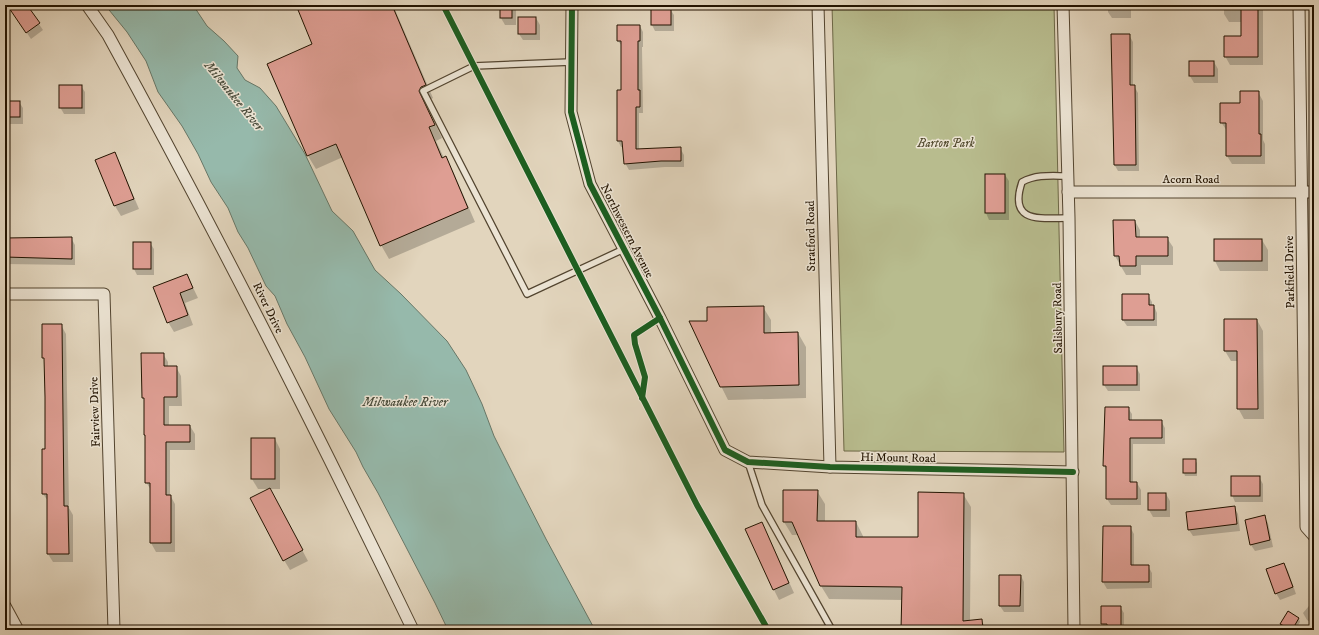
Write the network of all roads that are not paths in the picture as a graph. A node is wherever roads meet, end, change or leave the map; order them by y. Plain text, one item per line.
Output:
1 (87, 5) edge
2 (572, 5) edge
3 (818, 5) edge
4 (1063, 5) edge
5 (1299, 5) edge
6 (571, 62) junction
7 (1068, 176) junction
8 (1068, 192) junction
9 (1302, 192) junction
10 (1314, 192) edge
11 (1069, 218) junction
12 (624, 249) junction
13 (5, 294) edge
14 (726, 450) joint
15 (748, 462) junction
16 (830, 467) junction
17 (1073, 472) junction
18 (1314, 536) edge
19 (5, 606) edge
20 (18, 630) edge
21 (114, 630) edge
22 (412, 630) edge
23 (832, 630) edge
24 (1074, 630) edge

1 - 22 street, River Drive
2 - 6 street, Northwestern Avenue
3 - 16 street, Stratford Road
4 - 7 street, Salisbury Road
5 - 9 street, Parkfield Drive
6 - 12 street, Northwestern Avenue
6 - 12 lane
7 - 8 street, Salisbury Road
7 - 11 lane
8 - 9 street, Acorn Road
8 - 11 street, Salisbury Road
9 - 10 street, Acorn Road
9 - 18 street, Parkfield Drive
11 - 17 street, Salisbury Road
12 - 14 street, Northwestern Avenue
13 - 21 street, Fairview Drive
14 - 15 street, Hi Mount Road
15 - 16 street, Hi Mount Road
15 - 23 lane
16 - 17 street, Hi Mount Road
17 - 24 street, Salisbury Road
19 - 20 street

